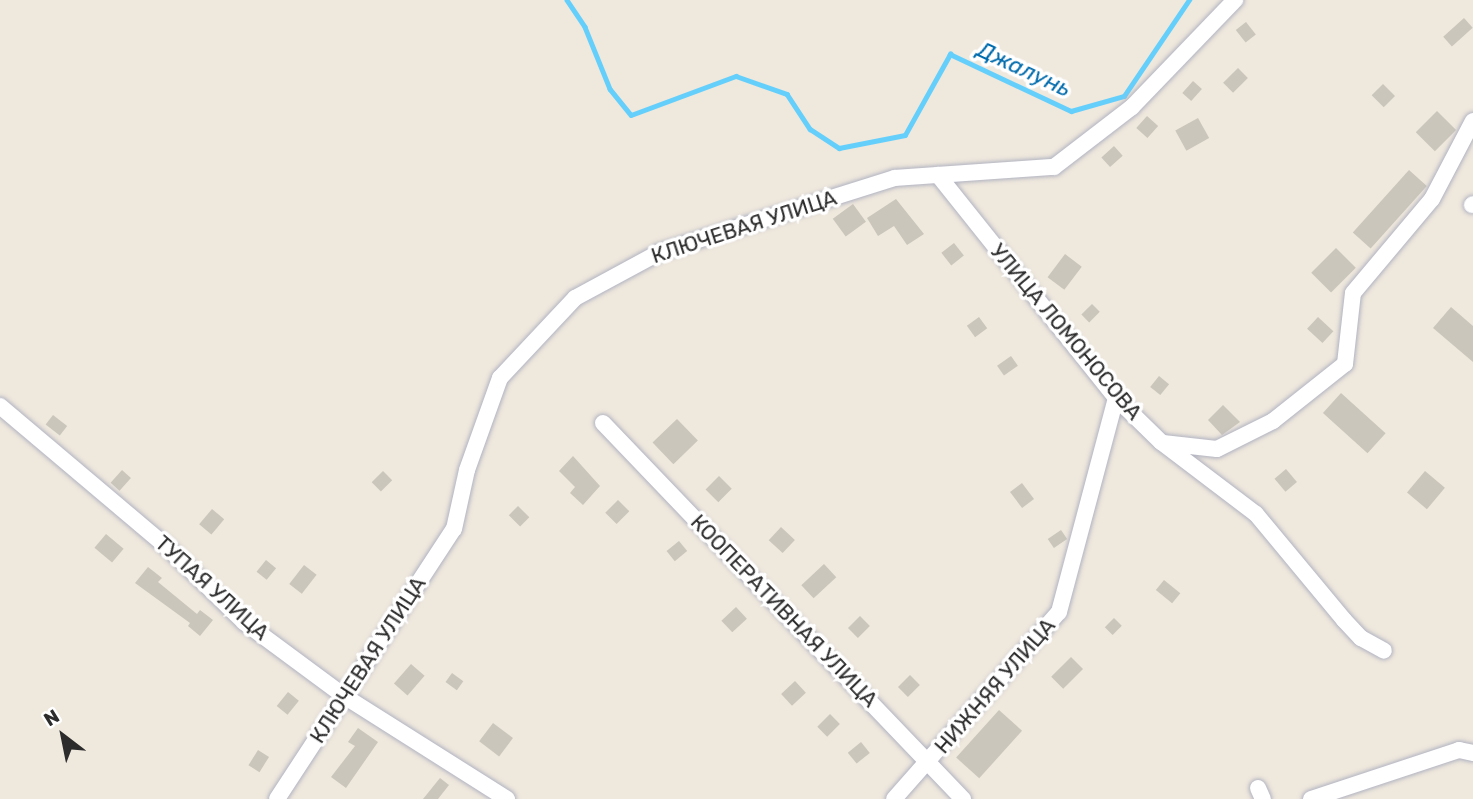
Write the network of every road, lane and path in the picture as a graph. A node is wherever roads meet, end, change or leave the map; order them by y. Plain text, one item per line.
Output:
1 (1235, 0) edge
2 (1473, 121) edge
3 (939, 175) junction
4 (1116, 398) junction
5 (0, 407) edge
6 (603, 423) dead end
7 (1161, 442) junction
8 (1384, 652) dead end
9 (344, 696) junction
10 (1473, 752) edge
11 (929, 761) junction
12 (277, 799) edge
13 (507, 799) edge
14 (894, 799) edge
15 (963, 799) edge
16 (1311, 799) edge

1 - 3 street, КЛЮЧЕВАЯ УЛИЦА
2 - 7 street
3 - 4 street, УЛИЦА ЛОМОНОСОВА
3 - 9 street, КЛЮЧЕВАЯ УЛИЦА
4 - 7 street, УЛИЦА ЛОМОНОСОВА
4 - 11 street, НИЖНЯЯ УЛИЦА
5 - 9 street, ТУПАЯ УЛИЦА
6 - 11 street, КООПЕРАТИВНАЯ УЛИЦА
7 - 8 street, УЛИЦА ЛОМОНОСОВА
9 - 12 street, КЛЮЧЕВАЯ УЛИЦА
9 - 13 street, ТУПАЯ УЛИЦА
10 - 16 street
11 - 14 street, НИЖНЯЯ УЛИЦА
11 - 15 street, КООПЕРАТИВНАЯ УЛИЦА

